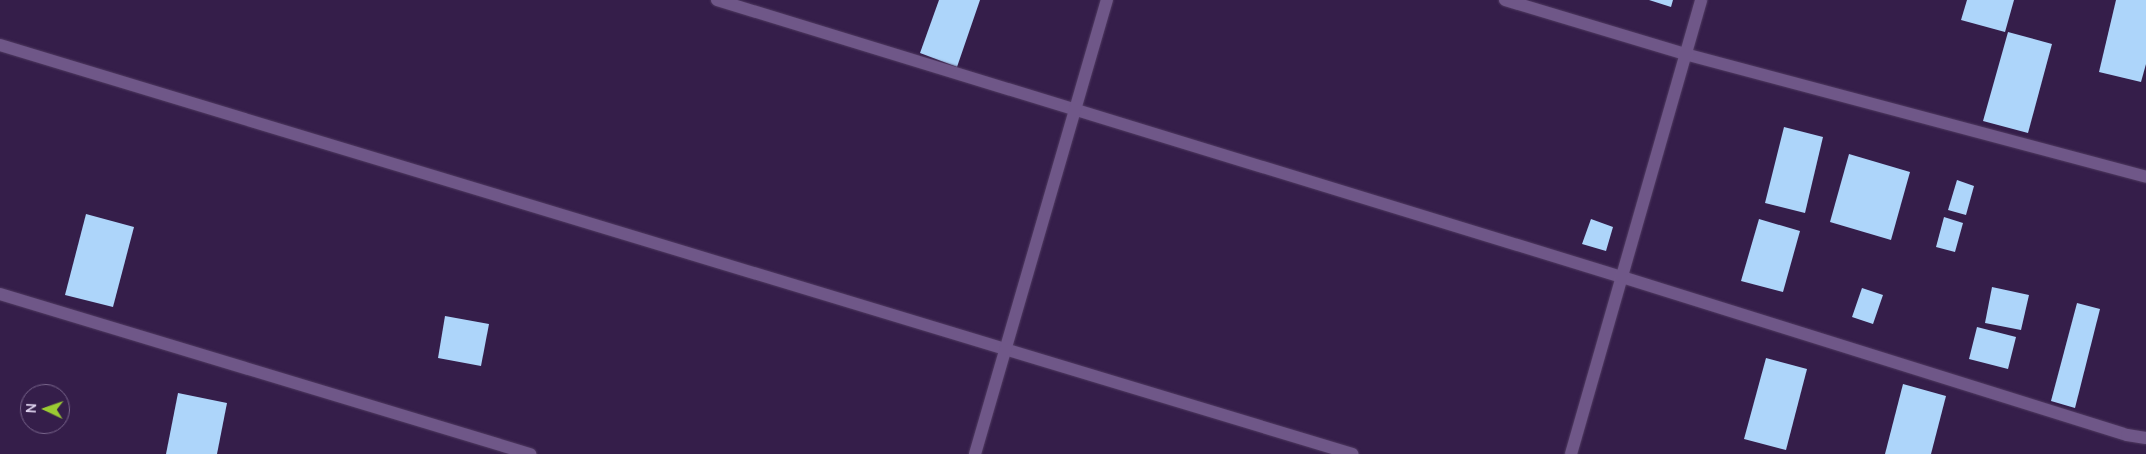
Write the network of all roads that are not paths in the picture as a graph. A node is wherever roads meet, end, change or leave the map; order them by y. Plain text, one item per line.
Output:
1 (717, 0) edge
2 (1107, 0) edge
3 (1505, 0) edge
4 (1700, 0) edge
5 (0, 45) edge
6 (1685, 54) junction
7 (1075, 110) junction
8 (2146, 177) edge
9 (1622, 276) junction
10 (0, 294) edge
11 (1003, 350) junction
12 (2146, 438) edge
13 (530, 454) edge
14 (975, 454) edge
15 (1352, 454) edge
16 (1571, 454) edge

1 - 7 street
2 - 7 street
3 - 6 street
4 - 6 street
5 - 11 street
6 - 8 street
6 - 9 street
7 - 9 street
7 - 11 street
9 - 12 street
9 - 16 street
10 - 13 street
11 - 14 street
11 - 15 street

